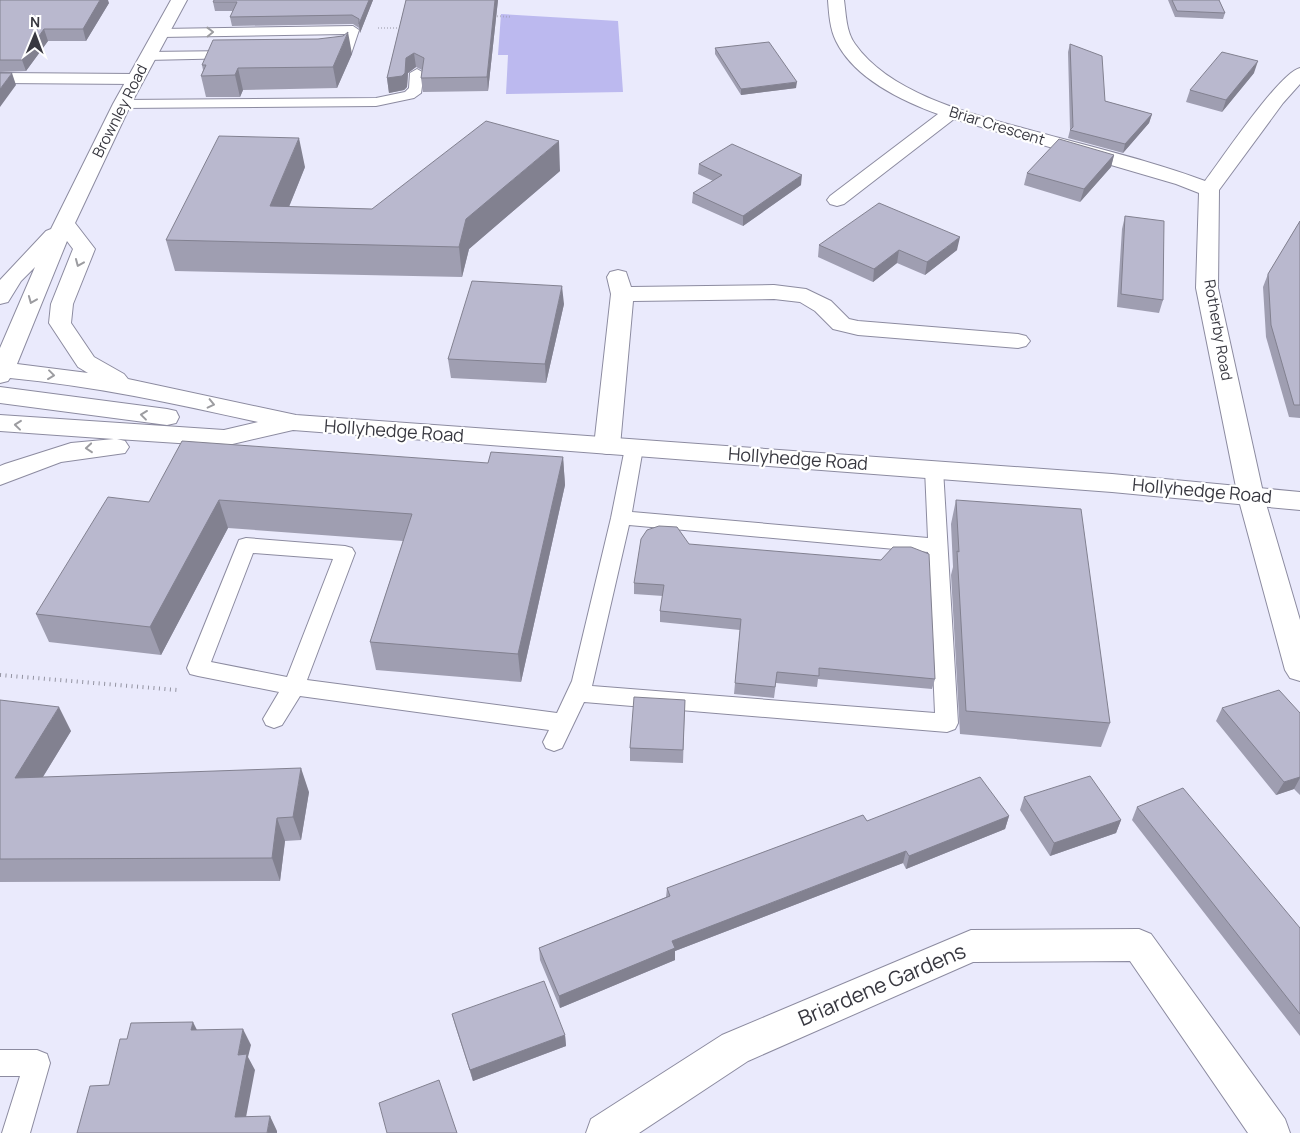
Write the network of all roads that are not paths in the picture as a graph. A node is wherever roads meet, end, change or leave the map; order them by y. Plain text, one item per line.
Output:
1 (179, 0) edge
2 (836, 0) edge
3 (161, 32) junction
4 (313, 54) edge
5 (248, 55) edge
6 (147, 56) junction
7 (417, 73) edge
8 (1300, 73) edge
9 (0, 78) edge
10 (135, 79) junction
11 (1276, 99) junction
12 (122, 104) junction
13 (1300, 104) edge
14 (951, 113) junction
15 (1208, 190) junction
16 (837, 200) dead end
17 (64, 223) junction
18 (0, 298) edge
19 (1018, 341) dead end
20 (1, 372) edge
21 (144, 389) junction
22 (0, 395) edge
23 (0, 423) edge
24 (296, 423) junction
25 (262, 429) junction
26 (224, 438) junction
27 (607, 446) junction
28 (634, 448) junction
29 (934, 469) junction
30 (0, 476) edge
31 (1251, 497) junction
32 (1300, 500) edge
33 (621, 518) junction
34 (940, 546) junction
35 (1300, 670) edge
36 (294, 687) junction
37 (577, 693) junction
38 (274, 719) dead end
39 (0, 1063) edge
40 (16, 1133) edge
41 (606, 1133) edge
42 (1271, 1133) edge

1 - 3 street, Brownley Road
2 - 14 street, Briar Crescent
3 -> 4 lane
3 - 6 street, Brownley Road
5 - 6 lane
6 - 10 street, Brownley Road
7 - 12 lane
8 - 11 street
9 - 10 street
10 - 12 street, Brownley Road
11 - 13 street
11 - 15 street
12 - 17 street, Brownley Road
14 - 15 street, Briar Crescent
14 - 16 street
15 - 31 street, Rotherby Road
17 - 18 street, Brownley Road
17 -> 20 street, Brownley Road
17 -> 21 street
19 - 27 street
20 -> 21 street, Hollyhedge Road
21 -> 24 street, Hollyhedge Road
25 -> 22 street
26 -> 23 street, Hollyhedge Road
24 - 25 street, Hollyhedge Road
24 - 27 street, Hollyhedge Road
25 - 26 street, Hollyhedge Road
26 -> 30 street
27 - 28 street, Hollyhedge Road
28 - 29 street, Hollyhedge Road
28 - 33 lane
29 - 31 street, Hollyhedge Road
29 - 34 lane
31 - 32 street, Hollyhedge Road
31 - 35 street, Rotherby Road
33 - 34 lane
33 - 37 lane
34 - 37 lane
36 - 36 lane
36 - 37 lane
36 - 38 lane
39 - 40 lane
41 - 42 street, Briardene Gardens

